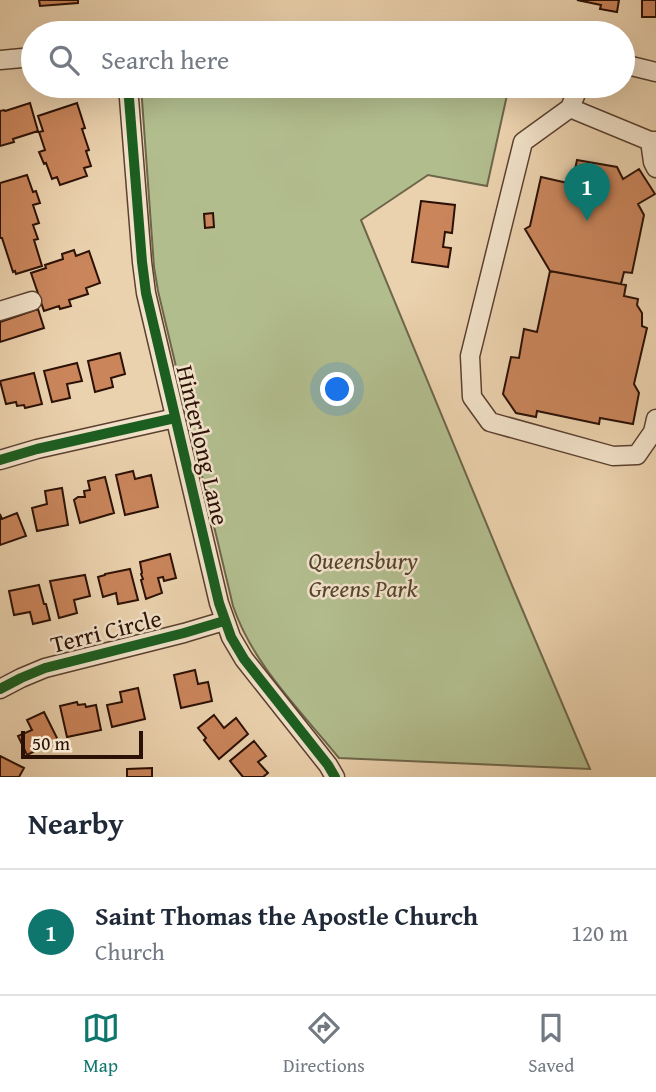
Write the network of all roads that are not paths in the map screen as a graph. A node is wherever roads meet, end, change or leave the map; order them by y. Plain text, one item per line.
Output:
1 (21, 58) edge
2 (0, 60) edge
3 (635, 67) edge
4 (656, 72) edge
5 (129, 98) edge
6 (574, 98) edge
7 (570, 108) junction
8 (653, 141) edge
9 (656, 168) edge
10 (32, 301) dead end
11 (0, 312) edge
12 (175, 418) junction
13 (656, 419) edge
14 (0, 460) edge
15 (224, 621) junction
16 (0, 689) edge
17 (335, 777) edge

1 - 2 street
3 - 4 street
5 - 12 street, Hinterlong Lane
6 - 7 street
7 - 8 street
7 - 13 street
8 - 9 street
10 - 11 street
12 - 14 street
12 - 15 street, Hinterlong Lane
15 - 16 street, Terri Circle
15 - 17 street, Hinterlong Lane

